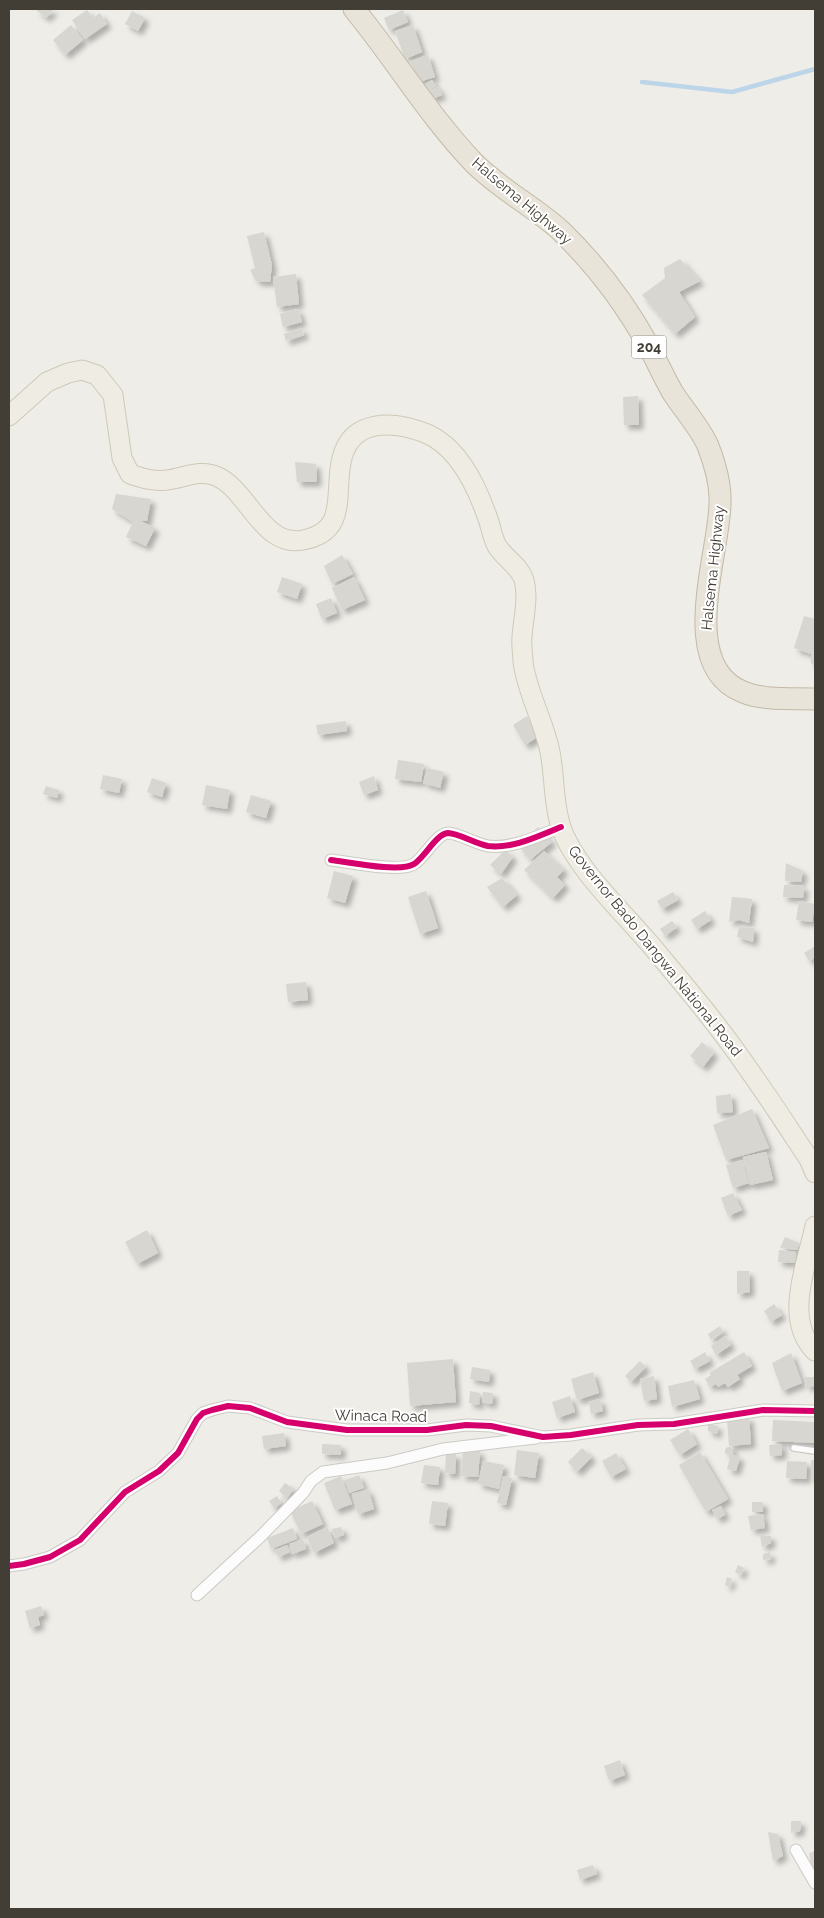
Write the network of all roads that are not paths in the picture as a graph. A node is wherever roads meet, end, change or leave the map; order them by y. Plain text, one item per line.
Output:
1 (354, 9) edge
2 (9, 416) edge
3 (815, 699) edge
4 (561, 827) junction
5 (331, 860) dead end
6 (815, 1173) edge
7 (815, 1226) edge
8 (815, 1352) edge
9 (815, 1411) edge
10 (543, 1437) junction
11 (794, 1448) dead end
12 (815, 1451) edge
13 (9, 1566) edge
14 (197, 1595) dead end
15 (796, 1850) dead end
16 (815, 1883) edge

1 - 3 highway, Halsema Highway / 204
2 - 4 main road, Governor Bado Dangwa National Road
4 - 5 street
4 - 6 main road, Governor Bado Dangwa National Road
7 - 8 main road
9 - 10 street, Winaca Road
10 - 13 street, Winaca Road
10 - 14 street
11 - 12 lane
15 - 16 street

